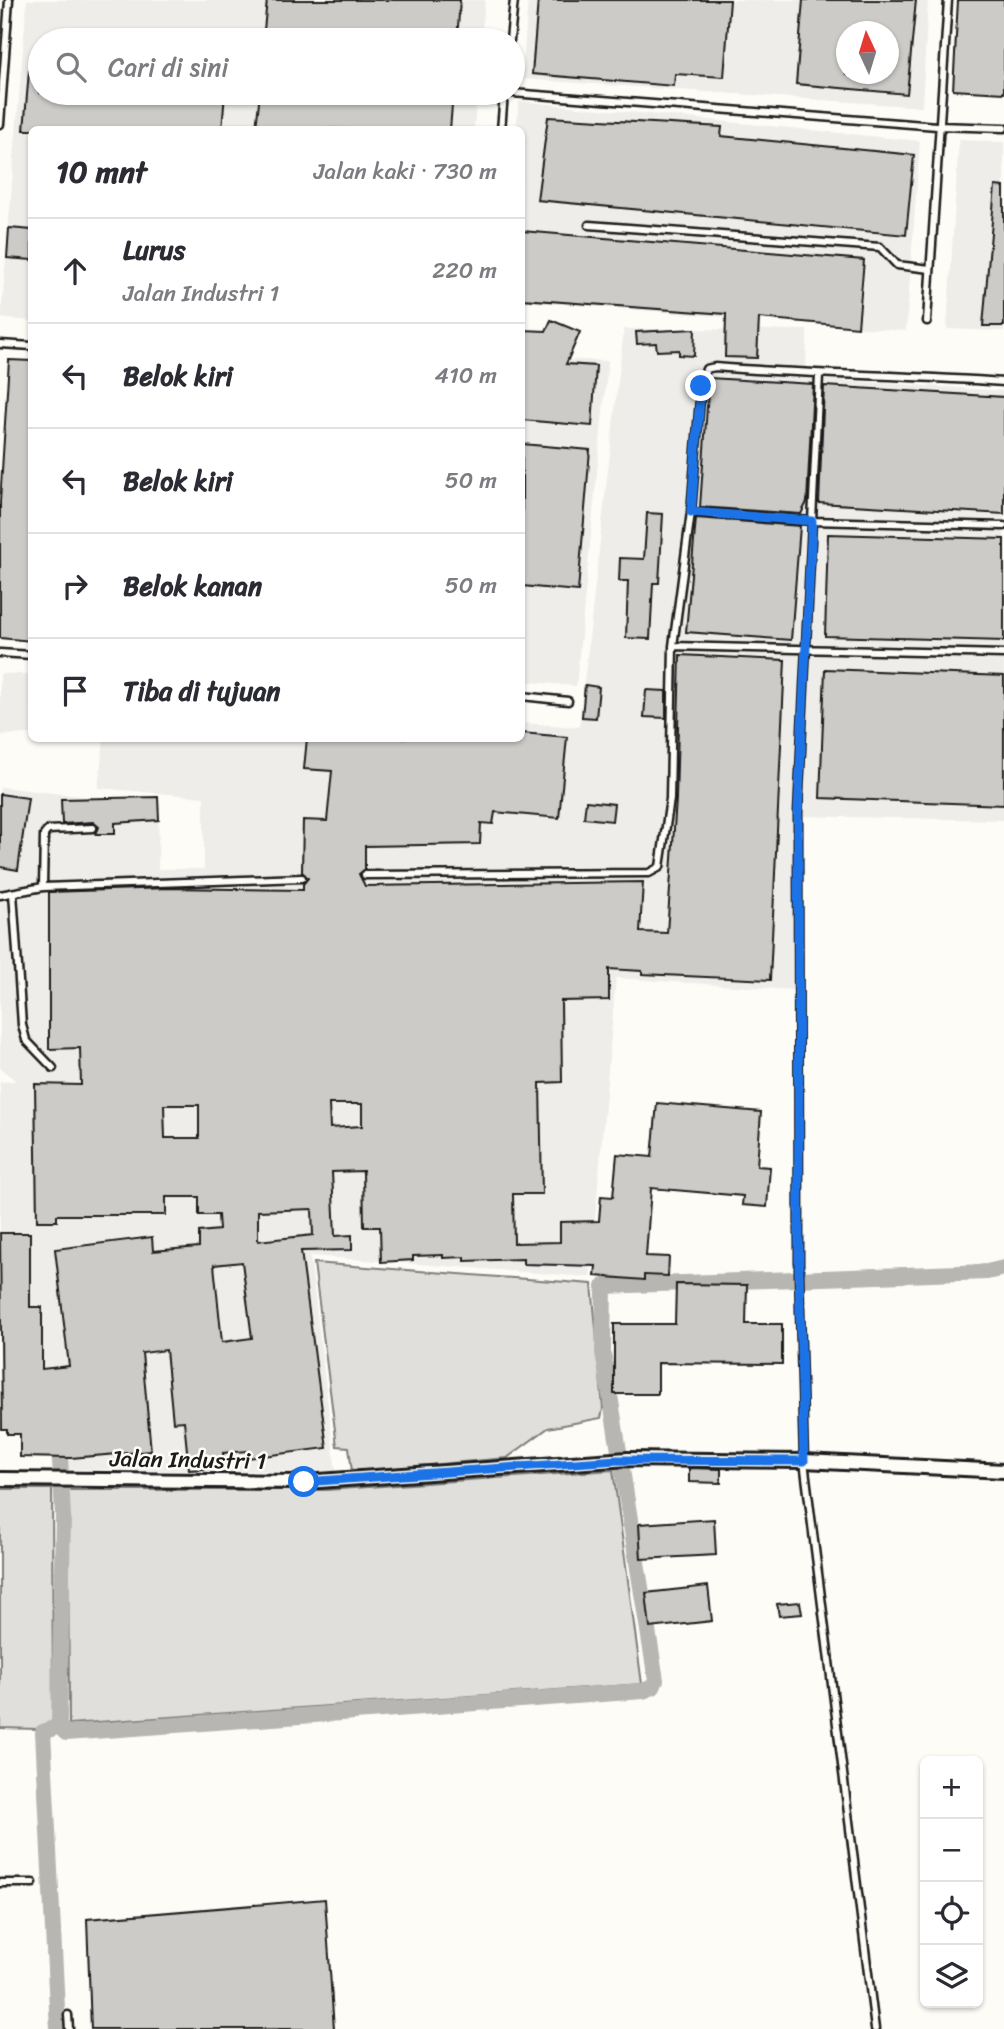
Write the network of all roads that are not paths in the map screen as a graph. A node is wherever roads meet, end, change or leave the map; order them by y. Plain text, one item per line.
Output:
1 (9, 0) edge
2 (514, 0) edge
3 (947, 0) edge
4 (511, 28) edge
5 (525, 94) edge
6 (503, 105) edge
7 (0, 124) edge
8 (501, 126) edge
9 (937, 126) junction
10 (1004, 128) edge
11 (589, 225) dead end
12 (930, 269) junction
13 (927, 321) dead end
14 (0, 344) edge
15 (28, 346) edge
16 (819, 375) junction
17 (1004, 382) edge
18 (691, 512) junction
19 (812, 521) junction
20 (1004, 526) edge
21 (673, 646) junction
22 (806, 648) junction
23 (0, 653) edge
24 (1004, 654) edge
25 (28, 655) edge
26 (525, 696) edge
27 (568, 701) dead end
28 (93, 828) dead end
29 (365, 875) dead end
30 (302, 878) dead end
31 (43, 887) junction
32 (13, 893) junction
33 (0, 895) edge
34 (53, 1068) dead end
35 (804, 1461) junction
36 (1004, 1471) edge
37 (0, 1479) edge
38 (33, 1882) dead end
39 (0, 1883) edge
40 (68, 2015) dead end
41 (69, 2029) edge
42 (875, 2029) edge

1 - 7 lane
2 - 4 lane
3 - 9 lane
5 - 9 lane
6 - 8 lane
9 - 10 lane
9 - 12 lane
11 - 12 lane
12 - 13 lane
14 - 15 lane
16 - 17 lane
16 - 18 lane
16 - 19 lane
18 - 19 lane
18 - 21 lane
19 - 20 lane
19 - 22 lane
21 - 22 lane
21 - 29 lane
22 - 24 lane
22 - 35 lane
23 - 25 lane
26 - 27 lane
28 - 31 lane
30 - 31 lane
31 - 32 lane
32 - 33 lane
32 - 34 lane
35 - 36 street, Jalan Industri 1
35 - 37 street, Jalan Industri 1
35 - 42 lane
38 - 39 lane
40 - 41 lane

